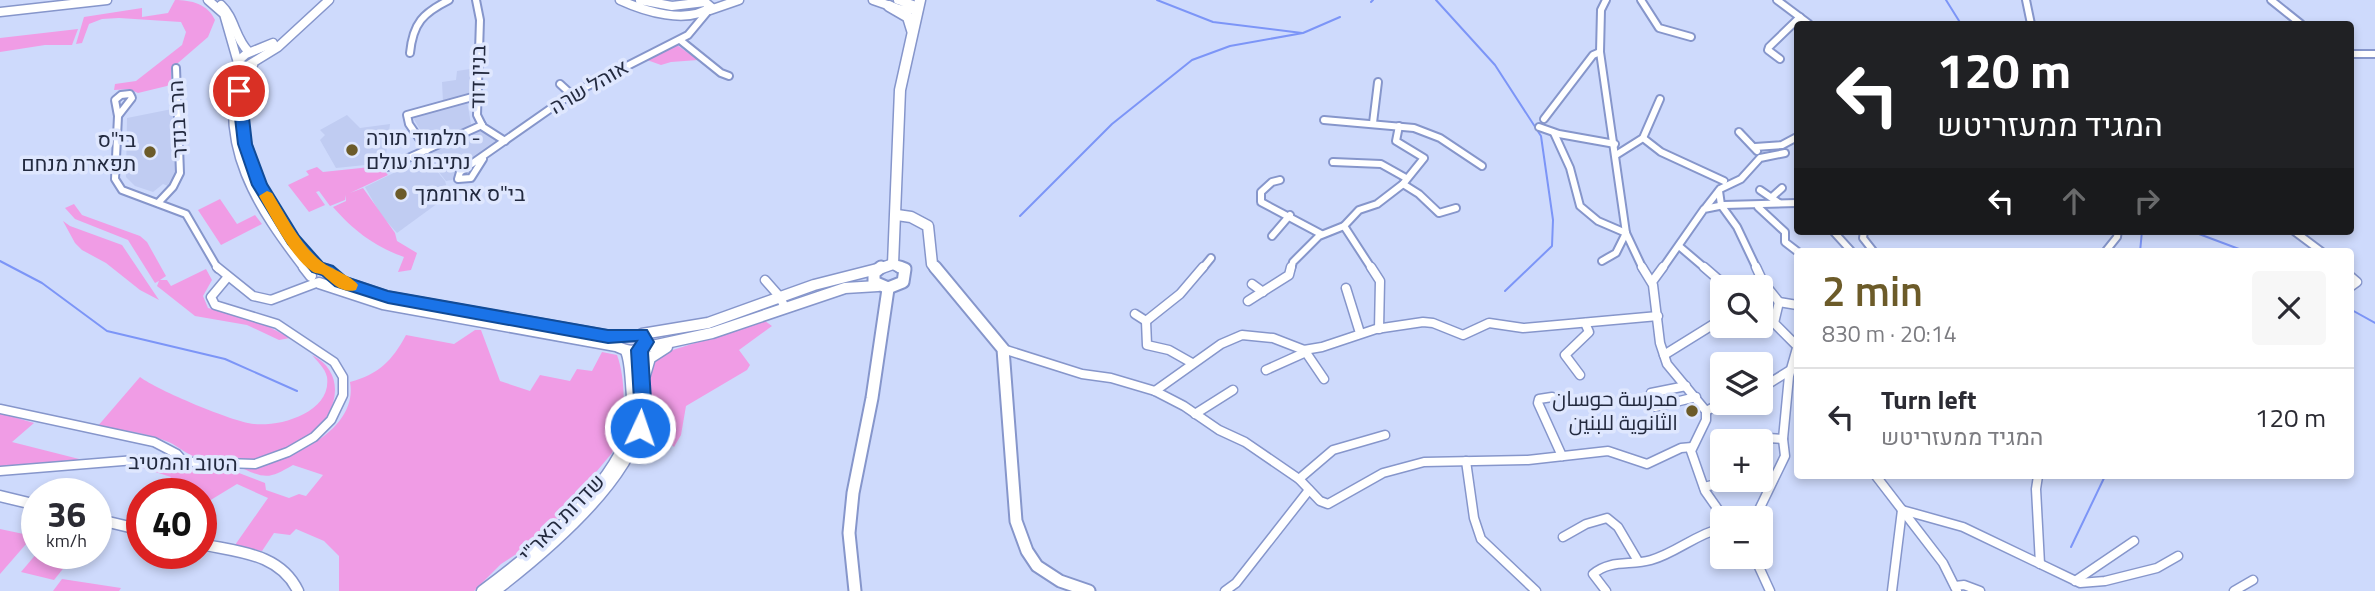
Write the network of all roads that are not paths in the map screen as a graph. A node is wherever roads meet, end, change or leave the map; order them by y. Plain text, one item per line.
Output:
1 (107, 0) edge
2 (210, 0) edge
3 (321, 0) edge
4 (330, 0) edge
5 (449, 0) edge
6 (476, 0) edge
7 (620, 0) edge
8 (640, 0) edge
9 (723, 0) edge
10 (739, 0) edge
11 (873, 0) edge
12 (898, 0) edge
13 (1606, 0) edge
14 (1642, 0) edge
15 (1777, 0) edge
16 (2026, 0) edge
17 (2271, 0) edge
18 (919, 5) edge
19 (889, 6) junction
20 (708, 8) junction
21 (696, 10) junction
22 (0, 12) edge
23 (1800, 17) junction
24 (1796, 21) edge
25 (1805, 21) edge
26 (2030, 21) edge
27 (2297, 21) edge
28 (1794, 23) edge
29 (701, 25) junction
30 (912, 31) junction
31 (1691, 37) dead end
32 (680, 40) junction
33 (251, 52) junction
34 (1600, 52) junction
35 (410, 53) dead end
36 (2354, 54) edge
37 (2375, 54) edge
38 (1780, 58) dead end
39 (257, 62) junction
40 (238, 63) junction
41 (176, 68) dead end
42 (729, 76) dead end
43 (1378, 82) dead end
44 (560, 84) dead end
45 (572, 95) junction
46 (476, 96) junction
47 (1660, 99) dead end
48 (118, 116) junction
49 (1544, 119) dead end
50 (1324, 120) dead end
51 (1373, 123) junction
52 (482, 125) junction
53 (1399, 126) junction
54 (1539, 127) dead end
55 (1739, 132) dead end
56 (1554, 133) junction
57 (1643, 138) junction
58 (1794, 138) edge
59 (505, 141) junction
60 (1615, 144) junction
61 (1755, 147) junction
62 (427, 150) junction
63 (1785, 153) dead end
64 (1616, 155) junction
65 (1760, 158) junction
66 (483, 159) dead end
67 (1333, 162) dead end
68 (1482, 166) dead end
69 (388, 167) dead end
70 (1723, 172) dead end
71 (1280, 180) dead end
72 (1404, 181) junction
73 (1722, 187) junction
74 (1782, 188) dead end
75 (1760, 190) dead end
76 (1772, 197) junction
77 (158, 203) junction
78 (1779, 203) junction
79 (1794, 203) edge
80 (1721, 205) junction
81 (1758, 206) junction
82 (1706, 207) junction
83 (1456, 208) dead end
84 (897, 215) junction
85 (1290, 215) junction
86 (1344, 226) junction
87 (1626, 233) junction
88 (1321, 234) junction
89 (1837, 235) edge
90 (1862, 235) edge
91 (2299, 235) edge
92 (1272, 236) dead end
93 (1865, 242) junction
94 (1679, 246) junction
95 (1849, 248) edge
96 (1852, 248) edge
97 (1870, 248) edge
98 (2317, 248) edge
99 (1794, 249) edge
100 (1211, 258) dead end
101 (1602, 261) dead end
102 (893, 264) junction
103 (877, 270) junction
104 (327, 271) junction
105 (1713, 275) edge
106 (1760, 275) edge
107 (226, 279) junction
108 (314, 280) junction
109 (765, 280) dead end
110 (1652, 282) junction
111 (1252, 284) dead end
112 (883, 287) junction
113 (1346, 288) dead end
114 (1264, 292) junction
115 (1773, 294) edge
116 (780, 297) junction
117 (1248, 301) dead end
118 (1779, 302) junction
119 (1794, 304) edge
120 (785, 308) junction
121 (1135, 314) dead end
122 (1658, 316) junction
123 (1146, 321) junction
124 (1585, 323) junction
125 (1774, 323) joint
126 (1710, 326) edge
127 (1379, 329) junction
128 (1360, 333) junction
129 (642, 334) junction
130 (631, 335) junction
131 (697, 337) junction
132 (1794, 342) edge
133 (641, 349) junction
134 (1003, 349) junction
135 (625, 351) junction
136 (1305, 351) junction
137 (1664, 355) junction
138 (1192, 363) junction
139 (1266, 370) dead end
140 (1794, 371) edge
141 (1580, 375) dead end
142 (1324, 379) dead end
143 (1773, 382) edge
144 (1686, 386) junction
145 (1233, 390) dead end
146 (1155, 391) junction
147 (1651, 393) dead end
148 (642, 394) junction
149 (1552, 397) dead end
150 (1696, 397) junction
151 (1655, 407) dead end
152 (1710, 409) edge
153 (0, 410) edge
154 (1706, 411) junction
155 (1195, 414) junction
156 (1385, 435) dead end
157 (1773, 438) edge
158 (1783, 439) junction
159 (1692, 447) junction
160 (1562, 456) junction
161 (183, 461) junction
162 (1466, 461) junction
163 (1, 472) edge
164 (1298, 479) junction
165 (1878, 479) edge
166 (2038, 479) edge
167 (1710, 486) edge
168 (1704, 488) junction
169 (1309, 490) junction
170 (0, 496) edge
171 (21, 501) edge
172 (1716, 506) edge
173 (1761, 506) edge
174 (1902, 510) junction
175 (1710, 532) edge
176 (1563, 537) dead end
177 (2134, 541) dead end
178 (217, 548) edge
179 (2178, 556) dead end
180 (1638, 561) junction
181 (2040, 564) junction
182 (1760, 569) edge
183 (2253, 580) dead end
184 (2075, 582) junction
185 (1956, 588) edge
186 (298, 591) edge
187 (482, 591) edge
188 (495, 591) edge
189 (855, 591) edge
190 (1089, 591) edge
191 (1225, 591) edge
192 (1536, 591) edge
193 (1606, 591) edge
194 (1770, 591) edge
195 (1892, 591) edge
196 (1980, 591) edge
197 (2234, 591) edge

1 - 22 street
2 - 33 street
2 - 40 street
3 - 33 street
4 - 39 street
5 - 35 street
6 - 46 street, בנין דוד
7 - 21 street
8 - 21 street
9 - 20 street
10 - 20 street
11 - 19 street
12 - 18 street
13 - 34 street
14 - 31 street
15 - 23 street
16 - 26 street
17 - 27 street
18 - 19 street
18 - 30 main road
19 - 30 main road
20 - 21 street
20 - 29 street, אוהל שרה
21 - 29 street
23 - 24 street
23 - 25 street
28 - 38 street
29 - 32 street, אוהל שרה
30 - 84 main road
32 - 42 street
32 - 45 street, אוהל שרה
33 - 39 street
33 - 40 street
34 - 49 street
34 - 60 street
36 - 37 street
39 - 40 street
39 - 104 street
40 - 108 street
41 - 77 street, הרב בנדר
43 - 51 street
44 - 45 street
45 - 59 street, אוהל שרה
46 - 52 street, בנין דוד
46 - 62 street
47 - 57 street
48 - 48 street
48 - 77 street
50 - 51 street
51 - 53 street
52 - 59 street, בנין דוד
52 - 62 street
53 - 68 street
53 - 72 street
54 - 56 street
55 - 61 street
56 - 60 street
56 - 87 street
57 - 64 street
57 - 73 street
58 - 61 street
59 - 66 street, אוהל שרה
60 - 64 street
61 - 65 street
62 - 69 street
63 - 65 street
64 - 87 street
65 - 73 street
67 - 72 street
70 - 73 street
71 - 85 street
72 - 83 street
72 - 86 street
73 - 80 street
73 - 82 street
74 - 76 street
75 - 76 street
76 - 78 street
77 - 107 street
78 - 79 street
78 - 81 street
80 - 81 street
80 - 82 street
80 - 106 street
81 - 99 street
82 - 94 street
84 - 102 main road
84 - 134 main road
85 - 88 street
85 - 92 street
86 - 88 street
86 - 127 street
87 - 101 street
87 - 110 street
88 - 114 street
89 - 95 street
90 - 93 street
91 - 98 street
93 - 96 street
93 - 97 street
94 - 105 street
94 - 110 street
100 - 123 street
102 - 103 main road
102 - 112 main road
103 - 112 main road
103 - 116 street
104 - 108 street
104 - 130 street
107 - 108 street
107 - 161 street, הטוב והמטיב
108 - 135 street
109 - 116 street
110 - 122 street
111 - 114 street
112 - 120 street
112 - 189 main road
113 - 128 street
114 - 117 street
115 - 118 street
116 - 120 street
116 - 129 street
118 - 119 street
118 - 125 street
120 - 131 street
121 - 123 street
122 - 124 street
122 - 137 street
123 - 138 street
124 - 127 street
124 - 141 street
125 - 132 street
126 - 137 street
127 - 128 street
128 - 136 street
129 - 130 street
129 - 133 street, שדרות האר"י
130 - 135 street
131 - 133 street
131 - 148 street
133 - 135 street
133 - 148 street, שדרות האר"י
134 - 146 street
134 - 190 main road
135 - 187 street, שדרות האר"י
136 - 138 street
136 - 139 street
136 - 142 street
137 - 144 street
138 - 146 street
140 - 143 street
140 - 158 street
144 - 147 street
144 - 150 street
145 - 155 street
146 - 155 street
148 - 188 street, שדרות האר"י
149 - 160 street
150 - 151 street
150 - 154 street
152 - 154 street
153 - 161 street
154 - 159 street
155 - 164 street
156 - 164 street
157 - 158 street
158 - 173 street
159 - 160 street
159 - 168 street
160 - 162 street
161 - 163 street, הטוב והמטיב
162 - 169 street
162 - 192 street
164 - 169 street
165 - 174 street
166 - 181 street
167 - 168 street
168 - 172 street
169 - 191 street
170 - 171 street
174 - 181 street
174 - 185 street
174 - 195 street
175 - 180 street
176 - 180 street
177 - 184 street
178 - 186 street
179 - 184 street
180 - 193 street
181 - 184 street
182 - 194 street
183 - 197 street
185 - 196 street

